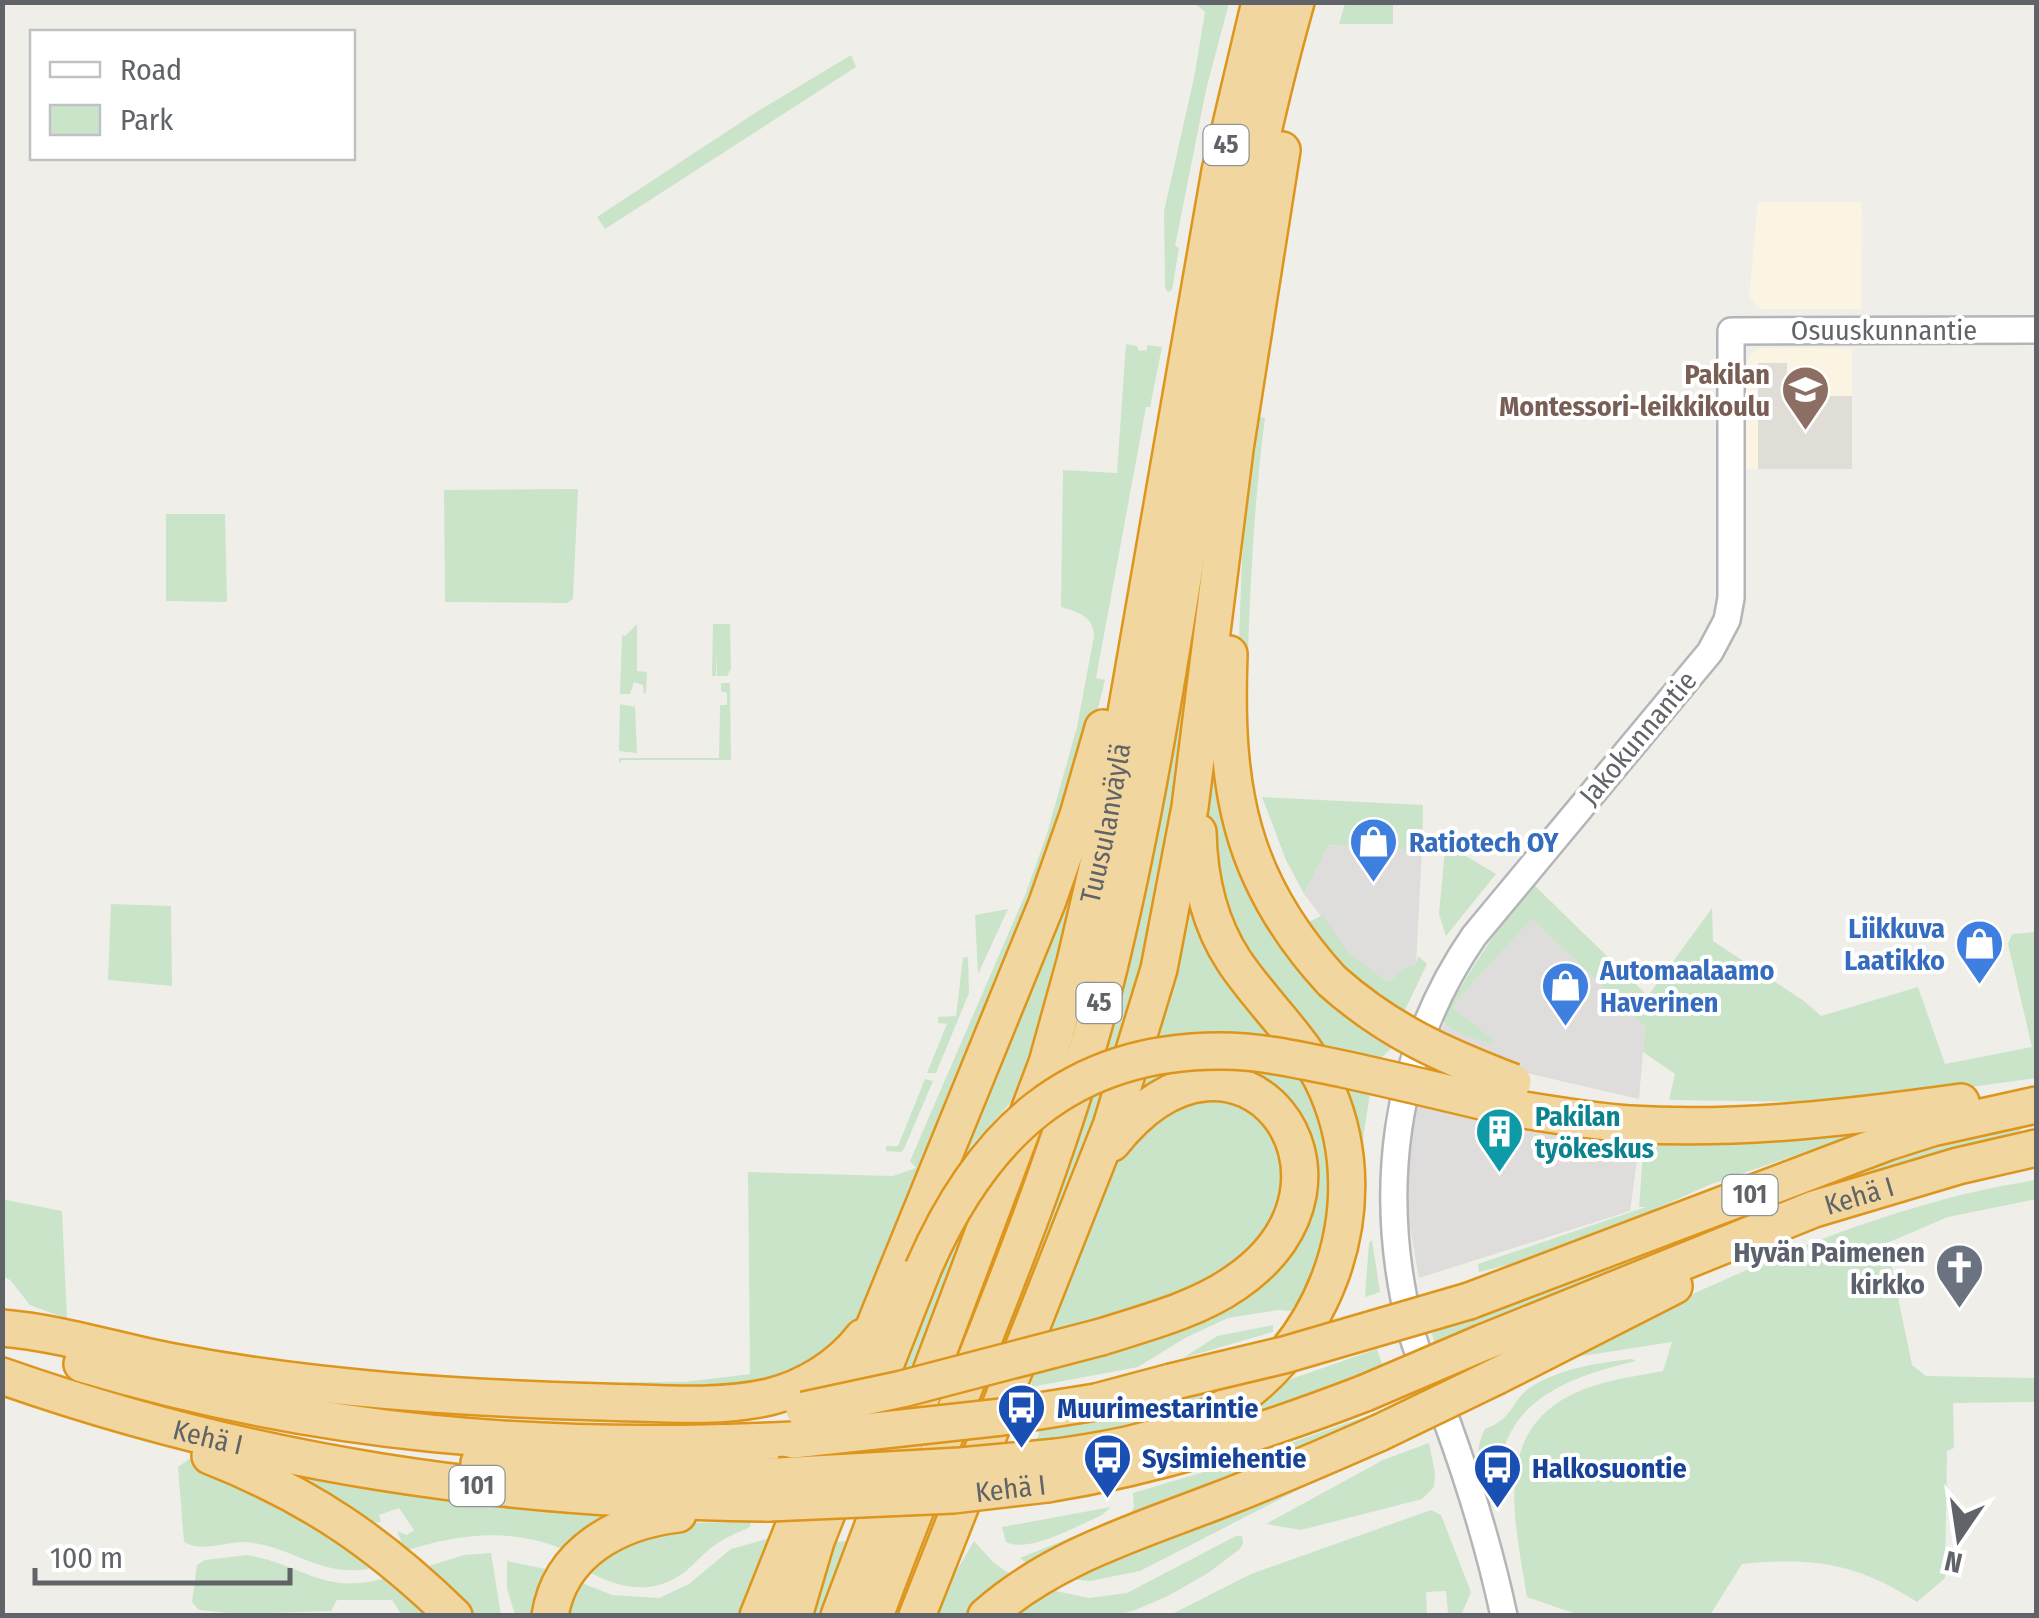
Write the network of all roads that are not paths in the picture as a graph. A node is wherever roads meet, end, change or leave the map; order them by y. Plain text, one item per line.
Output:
1 (1260, 2) edge
2 (1296, 2) edge
3 (1315, 2) edge
4 (1228, 289) junction
5 (2036, 330) edge
6 (1731, 331) joint
7 (1216, 362) junction
8 (1235, 449) junction
9 (1164, 484) junction
10 (1201, 712) junction
11 (2036, 1092) edge
12 (1510, 1094) junction
13 (2036, 1106) edge
14 (2036, 1148) edge
15 (1089, 1183) junction
16 (1897, 1183) junction
17 (912, 1262) junction
18 (2, 1328) edge
19 (2, 1339) edge
20 (2, 1376) edge
21 (37, 1388) junction
22 (798, 1425) junction
23 (1052, 1470) junction
24 (774, 1490) junction
25 (445, 1607) edge
26 (551, 1609) edge
27 (761, 1616) edge
28 (794, 1616) edge
29 (838, 1616) edge
30 (875, 1616) edge
31 (917, 1616) edge
32 (986, 1616) edge
33 (1504, 1616) edge

1 - 4 highway, Tuusulanväylä / 45
2 - 4 highway, Tuusulanväylä / 45
3 - 4 highway
4 - 7 highway
4 - 7 highway, Tuusulanväylä / 45
5 - 6 street, Osuuskunnantie
6 - 33 street, Jakokunnantie
7 - 8 highway
7 - 9 highway, Tuusulanväylä / 45
7 - 30 highway, Tuusulanväylä / 45
8 - 10 highway
8 - 12 highway, bridge
9 - 17 highway
9 - 29 highway, Tuusulanväylä / 45
10 - 15 highway
10 - 23 highway
11 - 12 highway
12 - 17 highway, bridge
13 - 22 highway, Kehä I / 101, bridge
14 - 16 highway, Kehä I / 101
15 - 22 highway, bridge
15 - 31 highway
16 - 23 highway, Kehä I / 101, bridge
16 - 32 highway, bridge
17 - 18 highway
17 - 27 highway
17 - 28 highway
19 - 22 highway, Kehä I / 101
20 - 21 highway, Kehä I / 101
21 - 24 highway, Kehä I / 101
21 - 25 highway
23 - 24 highway, Kehä I / 101, bridge
24 - 26 highway

